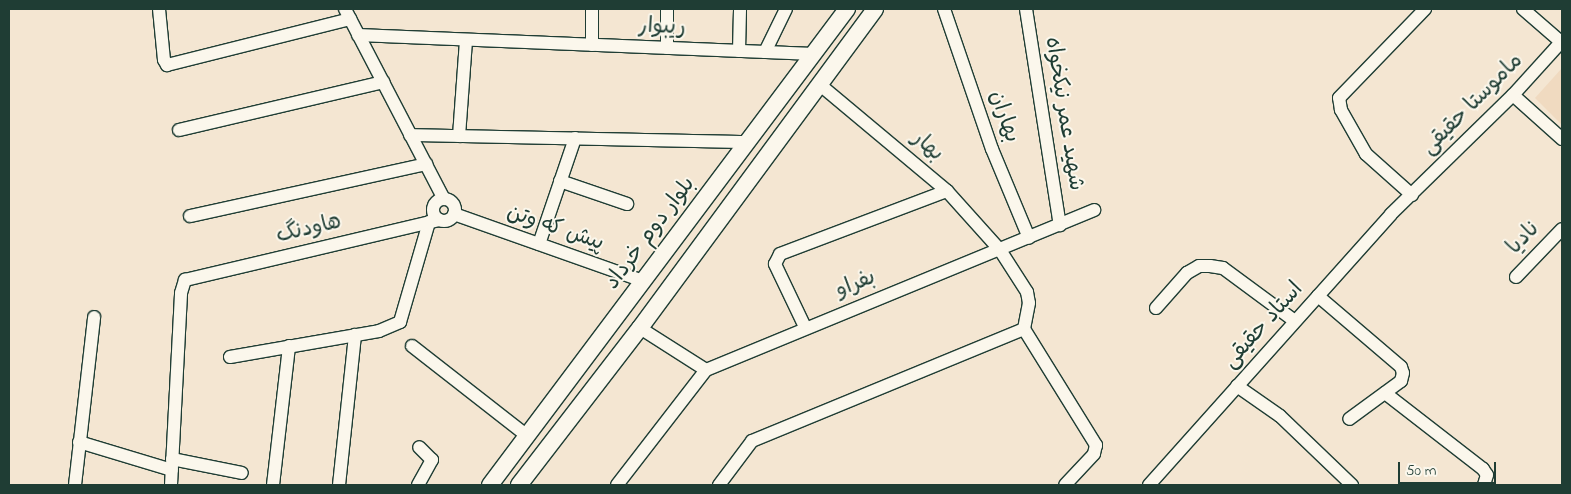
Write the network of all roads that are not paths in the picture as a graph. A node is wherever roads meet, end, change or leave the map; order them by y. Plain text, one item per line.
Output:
1 (159, 9) edge
2 (592, 9) edge
3 (667, 9) edge
4 (740, 9) edge
5 (786, 9) edge
6 (847, 9) edge
7 (875, 9) edge
8 (944, 9) edge
9 (1026, 9) edge
10 (1425, 9) edge
11 (1524, 9) edge
12 (348, 14) edge
13 (358, 35) junction
14 (466, 40) junction
15 (1562, 42) edge
16 (592, 45) junction
17 (667, 48) junction
18 (739, 51) junction
19 (765, 52) junction
20 (814, 54) junction
21 (383, 82) junction
22 (819, 84) junction
23 (1513, 95) junction
24 (179, 130) dead end
25 (410, 134) junction
26 (460, 136) junction
27 (575, 138) junction
28 (1562, 139) edge
29 (748, 142) junction
30 (426, 164) junction
31 (560, 181) junction
32 (947, 191) junction
33 (1412, 195) junction
34 (444, 199) junction
35 (627, 204) dead end
36 (1094, 210) dead end
37 (454, 214) junction
38 (190, 216) dead end
39 (434, 221) junction
40 (1060, 225) junction
41 (1562, 228) edge
42 (1029, 238) junction
43 (539, 244) junction
44 (1000, 250) junction
45 (1516, 277) dead end
46 (643, 281) junction
47 (1318, 296) junction
48 (1156, 308) dead end
49 (94, 317) dead end
50 (1295, 321) junction
51 (805, 327) junction
52 (640, 328) junction
53 (1024, 329) junction
54 (354, 335) junction
55 (289, 346) junction
56 (412, 346) dead end
57 (230, 357) dead end
58 (706, 370) junction
59 (1237, 386) junction
60 (1385, 394) junction
61 (1349, 418) dead end
62 (527, 436) junction
63 (78, 442) junction
64 (419, 447) dead end
65 (172, 464) junction
66 (242, 473) dead end
67 (75, 485) edge
68 (171, 485) edge
69 (273, 485) edge
70 (339, 485) edge
71 (418, 485) edge
72 (490, 485) edge
73 (519, 485) edge
74 (617, 485) edge
75 (720, 485) edge
76 (1065, 485) edge
77 (1148, 485) edge
78 (1352, 485) edge
79 (1484, 485) edge

1 - 12 street
2 - 16 street
3 - 17 street
4 - 18 street
5 - 19 street
6 - 20 street, بلوار دوم خرداد
7 - 22 street, بلوار دوم خرداد
8 - 42 street, بهاران
9 - 40 street, شهید عمر نیکخواه
10 - 33 street
11 - 15 street
12 - 13 street
13 - 14 street, ریبوار
13 - 21 street
14 - 16 street, ریبوار
14 - 26 street
15 - 23 street, ماموستا حقیقی
16 - 17 street, ریبوار
17 - 18 street, ریبوار
18 - 19 street, ریبوار
19 - 20 street, ریبوار
20 - 29 street, بلوار دوم خرداد
21 - 24 street
21 - 25 street
22 - 32 street, بهار
22 - 52 street, بلوار دوم خرداد
23 - 28 street
23 - 33 street, ماموستا حقیقی
25 - 26 street
25 - 30 street
26 - 27 street
27 - 29 street
27 - 31 street
29 - 46 street, بلوار دوم خرداد
30 - 34 street
30 - 38 street
31 - 35 street
31 - 43 street
32 - 44 street, بهار
32 - 51 street
33 - 47 street, استاد حقیقی
34 - 37 street
34 - 39 street
36 - 40 street, بفراو
37 - 39 street
37 - 43 street, پیش که وتن
39 - 54 street
39 - 65 street, هاودنگ
40 - 42 street, بفراو
41 - 45 street, نادیا
42 - 44 street, بفراو
43 - 46 street, پیش که وتن
44 - 51 street, بفراو
44 - 53 street, بهار
46 - 62 street, بلوار دوم خرداد
47 - 50 street, استاد حقیقی
47 - 60 street
48 - 50 street
49 - 63 street
50 - 59 street, استاد حقیقی
51 - 58 street, بفراو
52 - 58 street
52 - 73 street, بلوار دوم خرداد
53 - 75 street
53 - 76 street
54 - 55 street
54 - 70 street
55 - 57 street
55 - 69 street
56 - 62 street
58 - 74 street
59 - 77 street, استاد حقیقی
59 - 78 street
60 - 61 street
60 - 79 street
62 - 72 street, بلوار دوم خرداد
63 - 65 street
63 - 67 street
64 - 71 street
65 - 66 street
65 - 68 street

